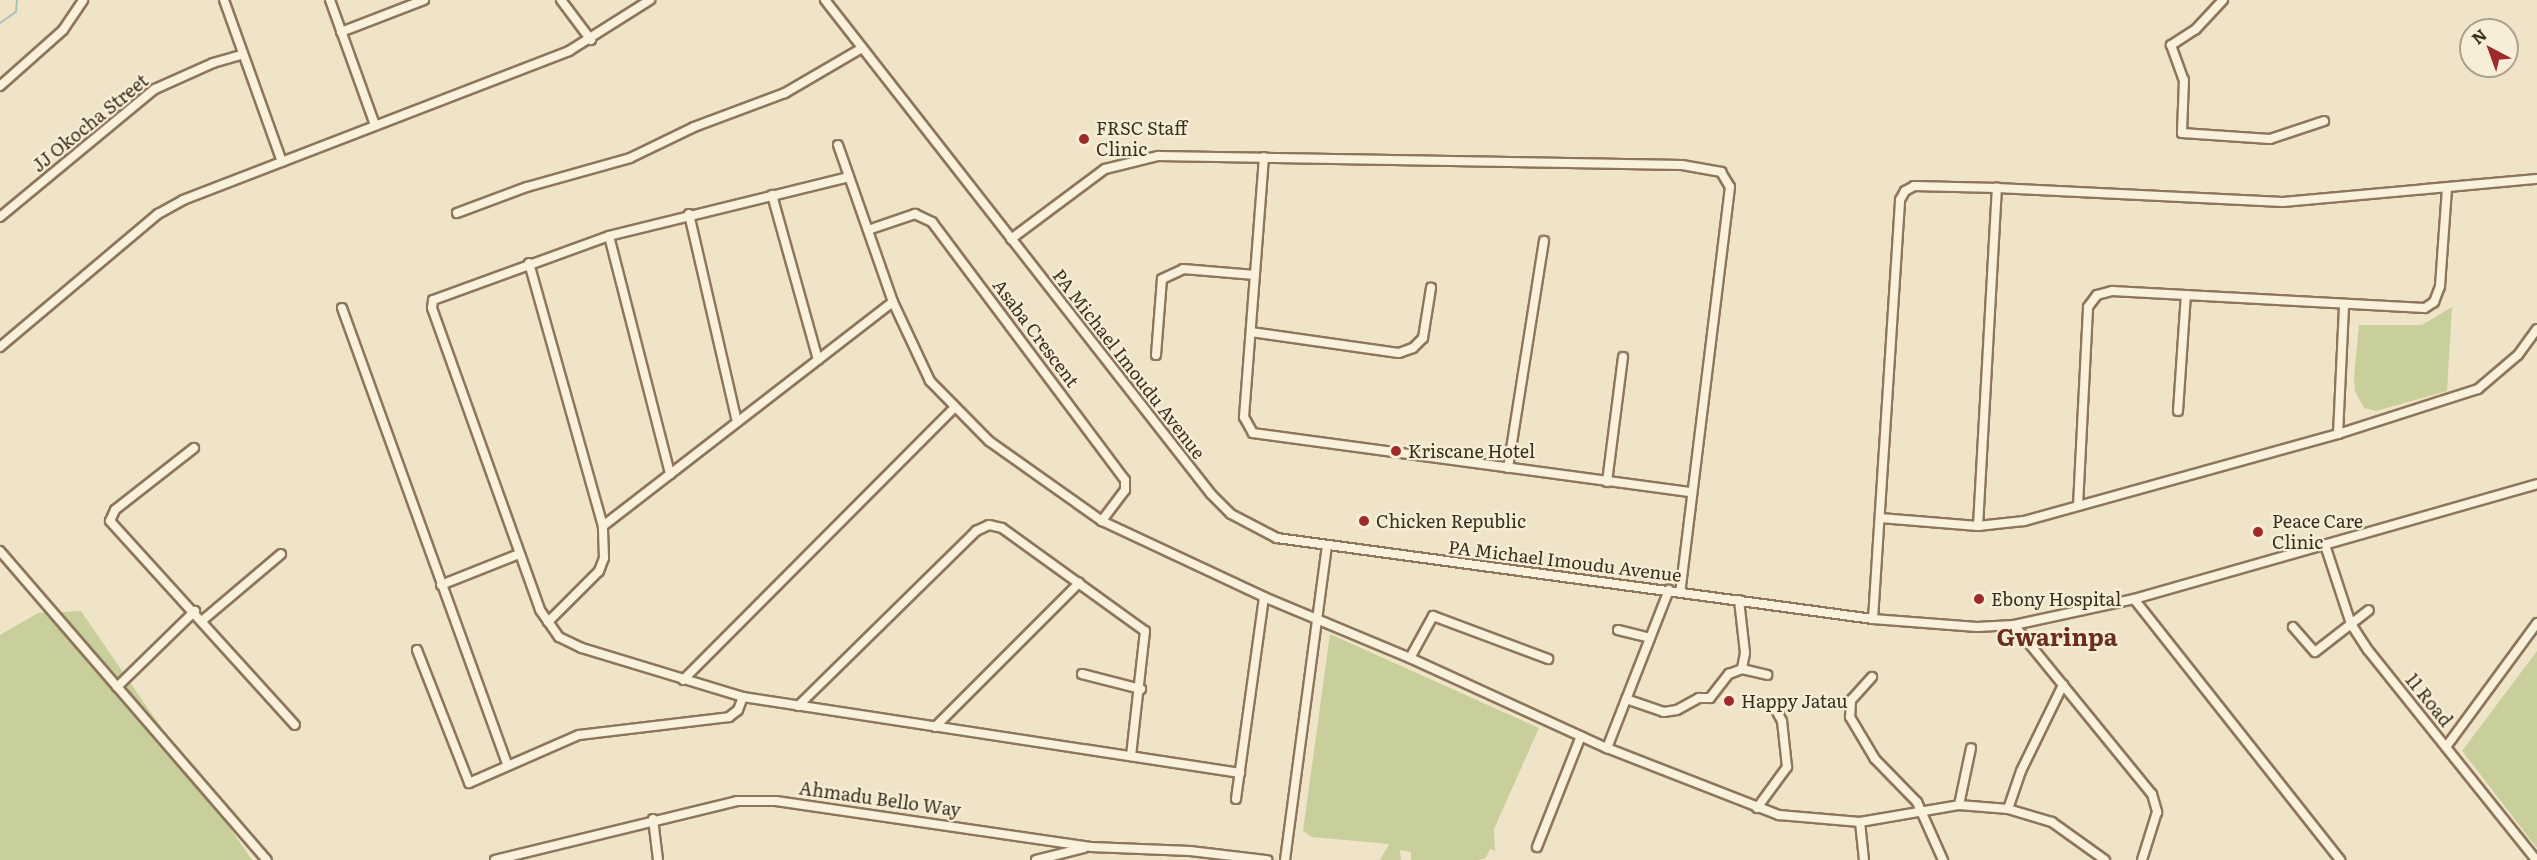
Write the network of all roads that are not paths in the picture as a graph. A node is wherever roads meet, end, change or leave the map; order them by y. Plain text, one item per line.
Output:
1 (83, 0) edge
2 (224, 0) edge
3 (330, 0) edge
4 (424, 0) edge
5 (561, 0) edge
6 (650, 0) edge
7 (825, 0) edge
8 (2223, 0) edge
9 (341, 32) junction
10 (591, 40) junction
11 (862, 48) junction
12 (241, 55) junction
13 (0, 86) edge
14 (2324, 121) dead end
15 (375, 125) junction
16 (838, 145) dead end
17 (1264, 157) junction
18 (282, 162) junction
19 (849, 177) junction
20 (2537, 179) edge
21 (1997, 188) junction
22 (2447, 189) junction
23 (772, 195) junction
24 (457, 213) dead end
25 (689, 214) junction
26 (0, 217) edge
27 (868, 231) junction
28 (609, 236) junction
29 (1011, 239) junction
30 (1544, 241) dead end
31 (529, 263) junction
32 (1255, 275) junction
33 (1431, 288) dead end
34 (2186, 294) junction
35 (893, 302) junction
36 (2344, 305) junction
37 (342, 308) dead end
38 (2537, 329) edge
39 (1251, 332) junction
40 (0, 347) edge
41 (1156, 355) dead end
42 (1623, 357) dead end
43 (818, 360) junction
44 (953, 408) junction
45 (2178, 411) dead end
46 (737, 422) junction
47 (2338, 434) junction
48 (194, 448) dead end
49 (1508, 468) junction
50 (670, 474) junction
51 (1606, 482) junction
52 (2537, 484) edge
53 (1690, 492) junction
54 (2078, 506) junction
55 (1880, 518) junction
56 (1102, 521) junction
57 (603, 526) junction
58 (1978, 526) junction
59 (2325, 545) junction
60 (1327, 547) junction
61 (0, 551) edge
62 (281, 554) dead end
63 (519, 554) junction
64 (1079, 583) junction
65 (441, 585) junction
66 (1669, 590) junction
67 (1680, 592) junction
68 (1264, 597) junction
69 (2134, 599) junction
70 (1739, 600) junction
71 (2369, 610) dead end
72 (195, 611) junction
73 (1316, 617) junction
74 (203, 620) junction
75 (1873, 620) junction
76 (548, 622) junction
77 (2351, 624) junction
78 (2537, 624) edge
79 (2014, 626) junction
80 (2293, 627) dead end
81 (1618, 630) dead end
82 (1650, 638) junction
83 (417, 650) dead end
84 (1410, 658) junction
85 (1548, 659) dead end
86 (1742, 669) junction
87 (1082, 674) dead end
88 (1767, 675) dead end
89 (1872, 676) dead end
90 (683, 680) junction
91 (2063, 685) junction
92 (117, 687) junction
93 (1141, 689) junction
94 (743, 697) junction
95 (1626, 699) junction
96 (798, 706) junction
97 (1776, 710) dead end
98 (295, 725) dead end
99 (935, 728) junction
100 (1581, 736) junction
101 (2446, 747) junction
102 (1607, 748) junction
103 (1971, 748) dead end
104 (1131, 756) junction
105 (507, 765) junction
106 (1240, 773) junction
107 (1236, 799) dead end
108 (1959, 805) junction
109 (1757, 808) junction
110 (2008, 808) junction
111 (1923, 812) junction
112 (653, 819) junction
113 (1860, 822) junction
114 (1091, 847) junction
115 (1537, 847) dead end
116 (267, 860) edge
117 (495, 860) edge
118 (658, 860) edge
119 (1036, 860) edge
120 (1267, 860) edge
121 (1285, 860) edge
122 (1864, 860) edge
123 (1943, 860) edge
124 (2105, 860) edge
125 (2142, 860) edge
126 (2340, 860) edge
127 (2536, 860) edge

1 - 13 street
2 - 12 street
3 - 9 street
4 - 9 street
5 - 10 street
6 - 10 street
7 - 11 street, PA Michael Imoudu Avenue
8 - 14 street
9 - 15 street
10 - 15 street
11 - 24 street
11 - 29 street, PA Michael Imoudu Avenue
12 - 18 street
12 - 26 street, JJ Okocha Street
15 - 18 street
16 - 19 street
17 - 29 street
17 - 32 street
17 - 53 street
18 - 40 street
19 - 23 street
19 - 27 street
20 - 22 street
21 - 22 street
21 - 55 street
21 - 58 street
22 - 36 street
23 - 25 street
23 - 43 street
25 - 28 street
25 - 46 street
27 - 35 street
27 - 56 street, Asaba Crescent
28 - 31 street
28 - 50 street
29 - 60 street, PA Michael Imoudu Avenue
30 - 49 street
31 - 57 street
31 - 63 street
32 - 39 street
32 - 41 street
33 - 39 street
34 - 36 street
34 - 45 street
34 - 54 street
35 - 43 street
35 - 44 street
36 - 47 street
37 - 65 street
38 - 47 street
39 - 49 street
42 - 51 street
43 - 46 street
44 - 56 street
44 - 90 street
46 - 50 street
47 - 54 street
48 - 72 street
49 - 51 street
50 - 57 street
51 - 53 street
52 - 59 street, PA Michael Imoudu Avenue
53 - 67 street
54 - 58 street
55 - 58 street
55 - 75 street
56 - 68 street
57 - 76 street
59 - 69 street, PA Michael Imoudu Avenue
59 - 77 street, 11 Road
60 - 66 street, PA Michael Imoudu Avenue
60 - 73 street
61 - 92 street
62 - 74 street
63 - 65 street
63 - 76 street
64 - 93 street
64 - 96 street
64 - 99 street
65 - 105 street
66 - 67 street, PA Michael Imoudu Avenue
66 - 82 street
67 - 70 street, PA Michael Imoudu Avenue
68 - 73 street
68 - 106 street
69 - 79 street, PA Michael Imoudu Avenue
69 - 126 street
70 - 75 street, PA Michael Imoudu Avenue
70 - 86 street
71 - 77 street
72 - 74 street
72 - 92 street
73 - 84 street
73 - 121 street
74 - 98 street
75 - 79 street, PA Michael Imoudu Avenue
76 - 90 street
77 - 80 street
77 - 101 street, 11 Road
78 - 101 street
79 - 91 street
81 - 82 street
82 - 95 street
83 - 105 street
84 - 85 street
84 - 100 street
86 - 88 street
86 - 95 street
87 - 93 street
89 - 111 street
90 - 94 street
91 - 110 street
91 - 125 street
92 - 116 street
93 - 104 street
94 - 96 street
94 - 105 street
95 - 102 street
96 - 99 street
97 - 109 street
99 - 104 street
100 - 102 street
100 - 115 street
101 - 127 street, 11 Road
102 - 109 street
103 - 108 street
104 - 106 street
106 - 107 street
108 - 110 street
108 - 111 street
109 - 113 street
110 - 124 street
111 - 113 street
111 - 123 street
112 - 114 street, Ahmadu Bello Way
112 - 117 street, Ahmadu Bello Way
112 - 118 street
113 - 122 street
114 - 119 street
114 - 120 street, Ahmadu Bello Way

